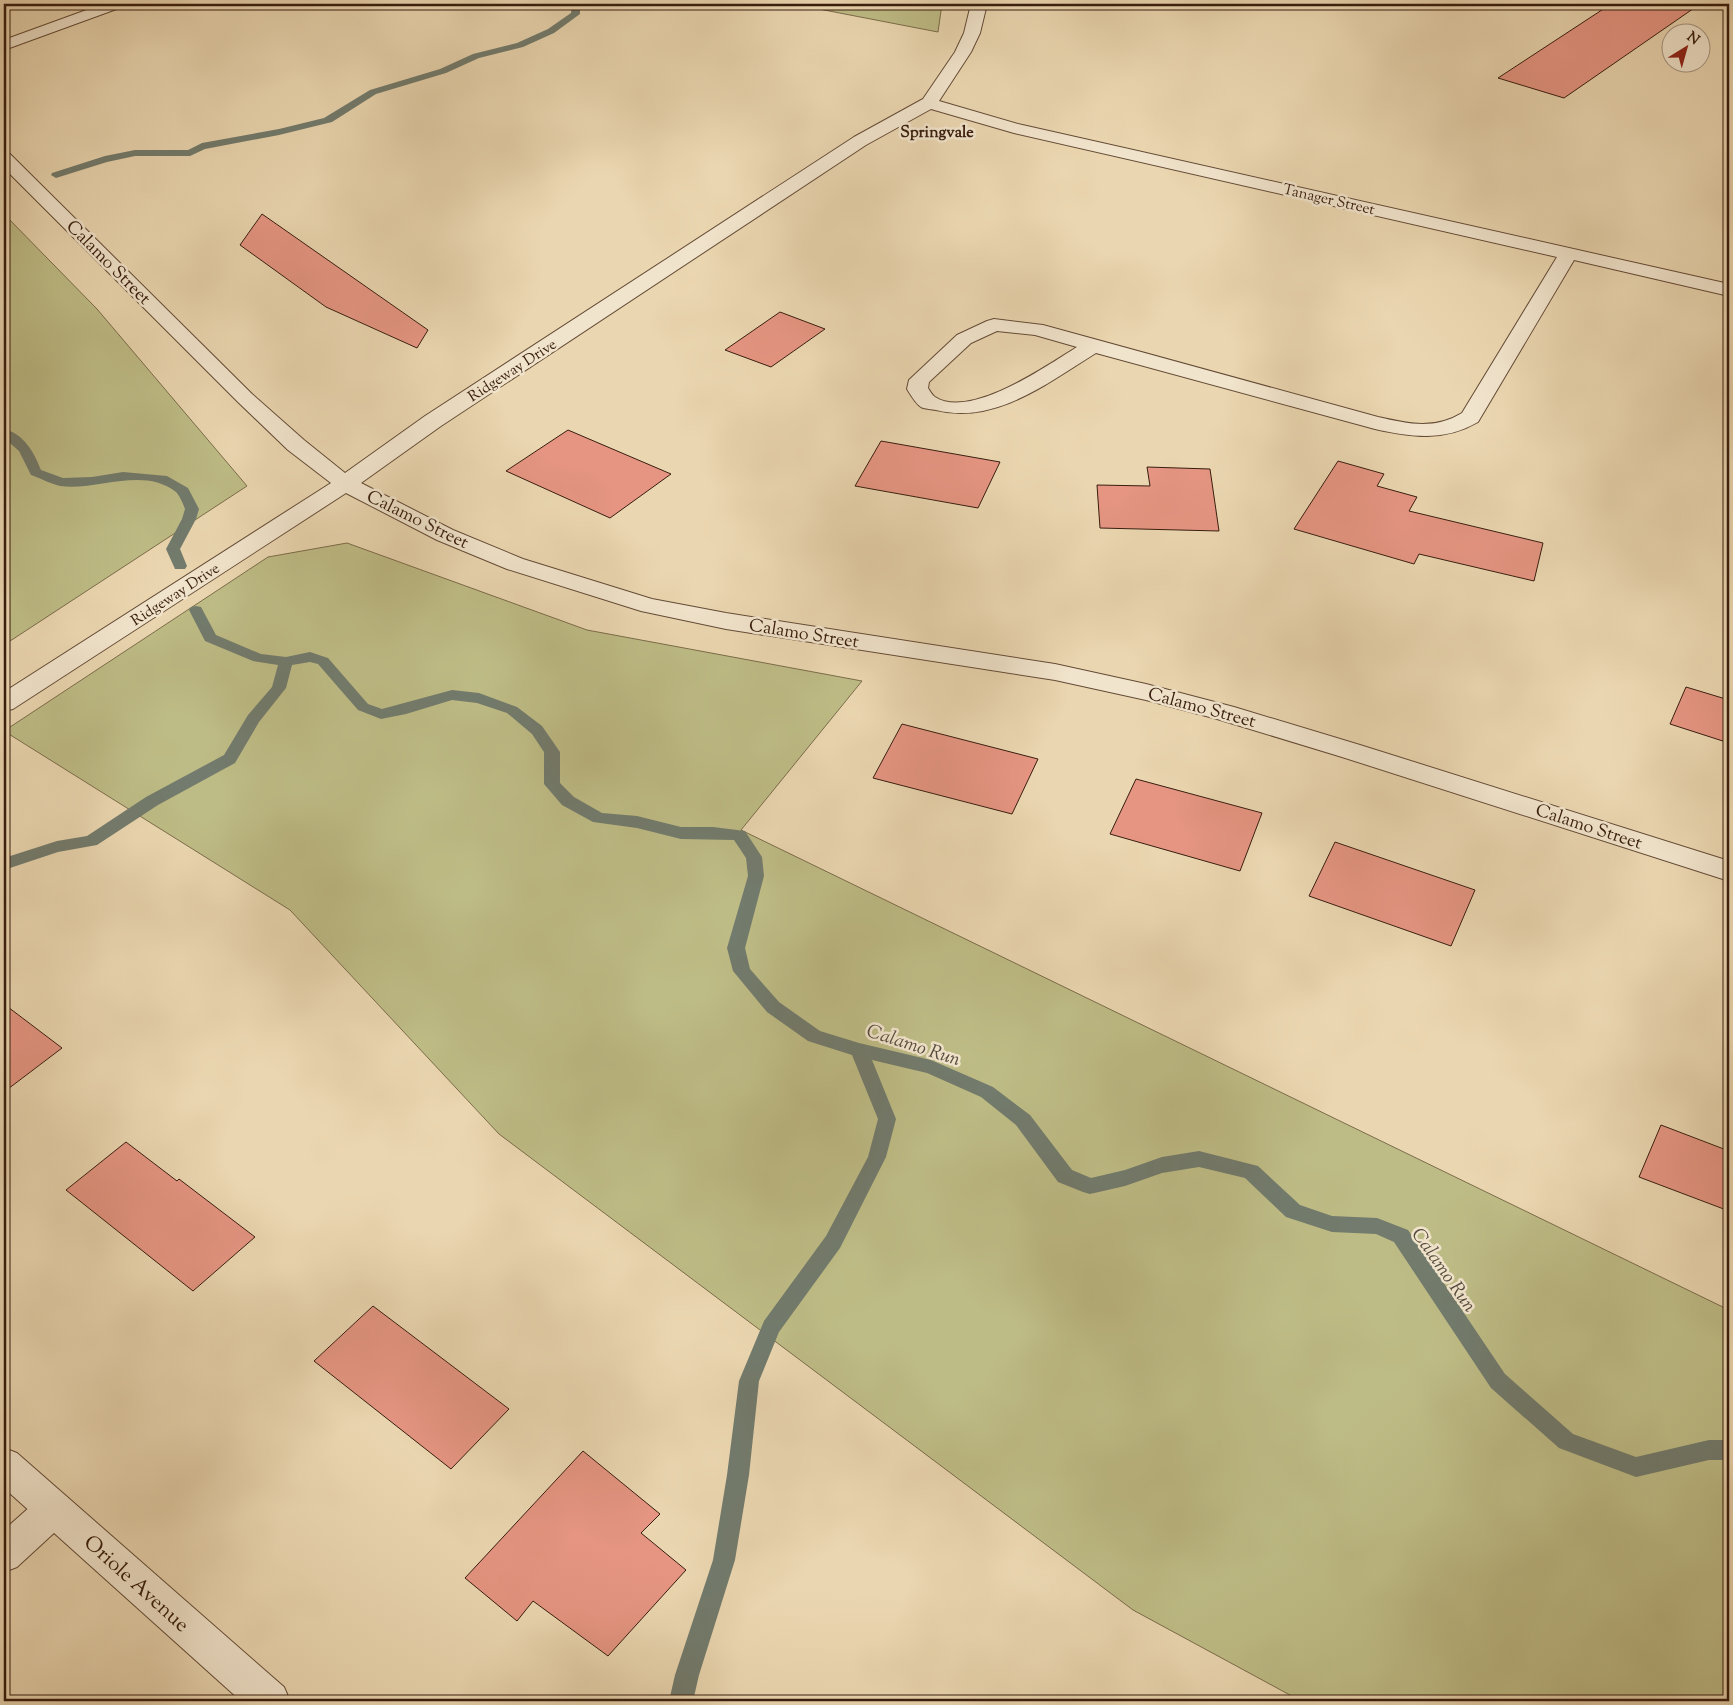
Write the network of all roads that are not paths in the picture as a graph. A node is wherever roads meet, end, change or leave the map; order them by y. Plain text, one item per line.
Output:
1 (117, 4) edge
2 (979, 4) edge
3 (4, 45) edge
4 (930, 103) junction
5 (4, 158) edge
6 (1568, 254) junction
7 (1729, 290) edge
8 (1093, 346) junction
9 (345, 484) junction
10 (4, 703) edge
11 (1729, 871) edge
12 (4, 1465) edge
13 (54, 1509) junction
14 (4, 1554) edge
15 (270, 1701) edge

1 - 3 street
2 - 4 street, Ridgeway Drive
4 - 6 street, Tanager Street
4 - 9 street, Ridgeway Drive
5 - 9 street, Calamo Street
6 - 7 street, Tanager Street
6 - 8 street
8 - 8 street
9 - 10 street, Ridgeway Drive
9 - 11 street, Calamo Street
12 - 13 street, Oriole Avenue
13 - 14 street
13 - 15 street, Oriole Avenue

